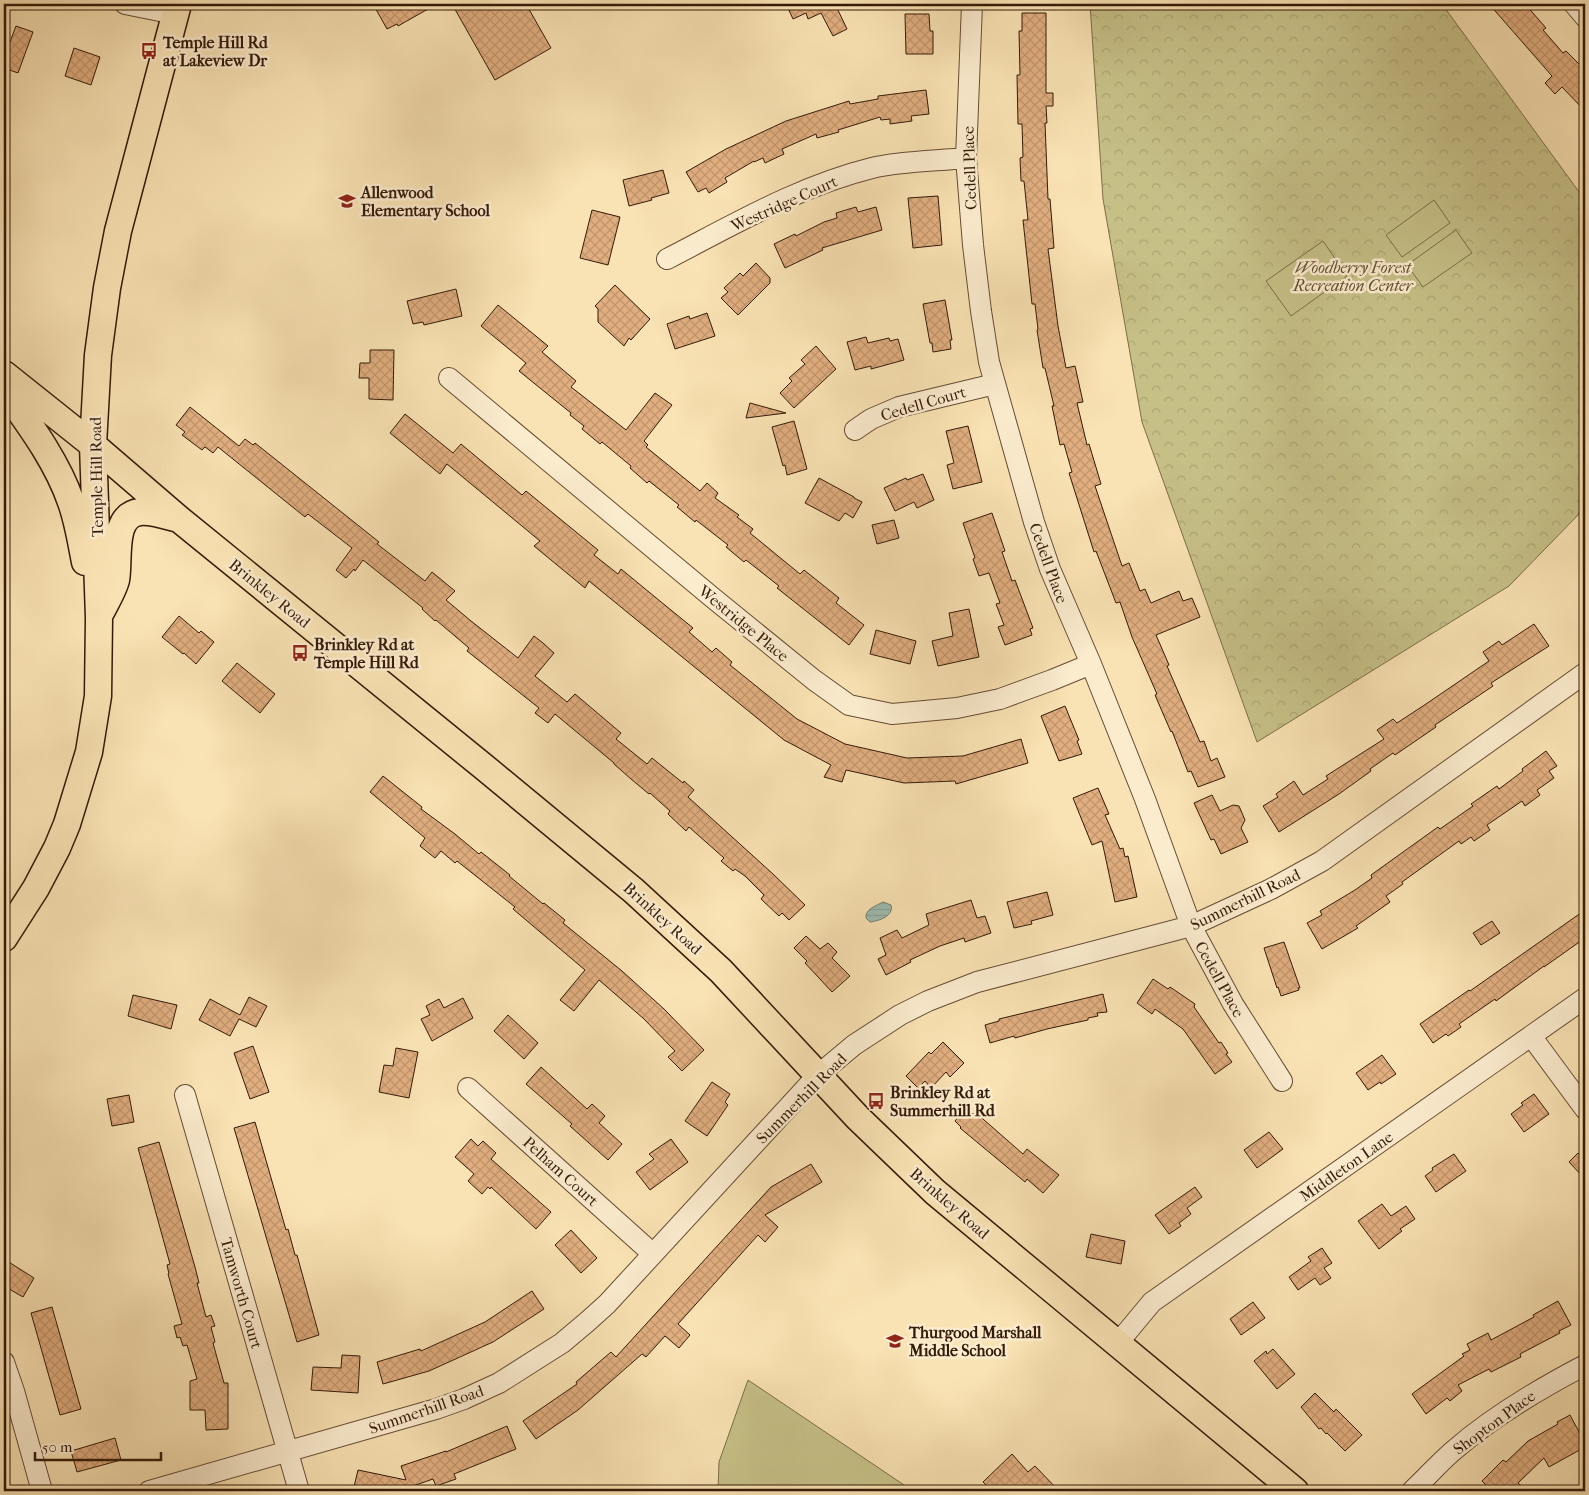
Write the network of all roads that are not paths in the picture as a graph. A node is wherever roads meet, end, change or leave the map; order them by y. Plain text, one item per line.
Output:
1 (125, 4) edge
2 (972, 4) edge
3 (1574, 4) edge
4 (177, 9) edge
5 (1585, 17) edge
6 (966, 158) junction
7 (667, 259) dead end
8 (4, 374) edge
9 (449, 378) dead end
10 (995, 384) junction
11 (4, 389) edge
12 (855, 430) dead end
13 (93, 445) junction
14 (179, 519) junction
15 (99, 618) junction
16 (1091, 664) junction
17 (1585, 673) edge
18 (1191, 926) junction
19 (4, 938) edge
20 (1585, 998) edge
21 (1532, 1036) junction
22 (818, 1076) junction
23 (1282, 1081) dead end
24 (468, 1088) dead end
25 (185, 1095) dead end
26 (1585, 1109) edge
27 (653, 1254) junction
28 (1117, 1344) junction
29 (4, 1362) edge
30 (1585, 1365) edge
31 (287, 1452) junction
32 (42, 1491) edge
33 (149, 1491) edge
34 (298, 1491) edge
35 (1296, 1491) edge
36 (1412, 1491) edge

1 - 4 street
2 - 6 street, Cedell Place
3 - 5 street
4 - 13 main road, Temple Hill Road
6 - 7 street, Westridge Court
6 - 10 street, Cedell Place
8 - 13 main road, Brinkley Road
9 - 16 street, Westridge Place
10 - 12 street, Cedell Court
10 - 16 street, Cedell Place
11 - 15 main road
13 - 14 main road, Brinkley Road
13 - 15 main road, Temple Hill Road
14 - 15 main road
14 - 22 main road, Brinkley Road
15 - 19 main road, Temple Hill Road
16 - 18 street, Cedell Place
17 - 18 street, Summerhill Road
18 - 22 street, Summerhill Road
18 - 23 street, Cedell Place
20 - 21 street, Middleton Lane
21 - 26 street
21 - 28 street, Middleton Lane
22 - 27 street, Summerhill Road
22 - 28 main road, Brinkley Road
24 - 27 street, Pelham Court
25 - 31 street, Tamworth Court
27 - 31 street, Summerhill Road
28 - 35 main road, Brinkley Road
29 - 32 street
30 - 36 street, Shopton Place
31 - 33 street, Summerhill Road
31 - 34 street, Tamworth Court

